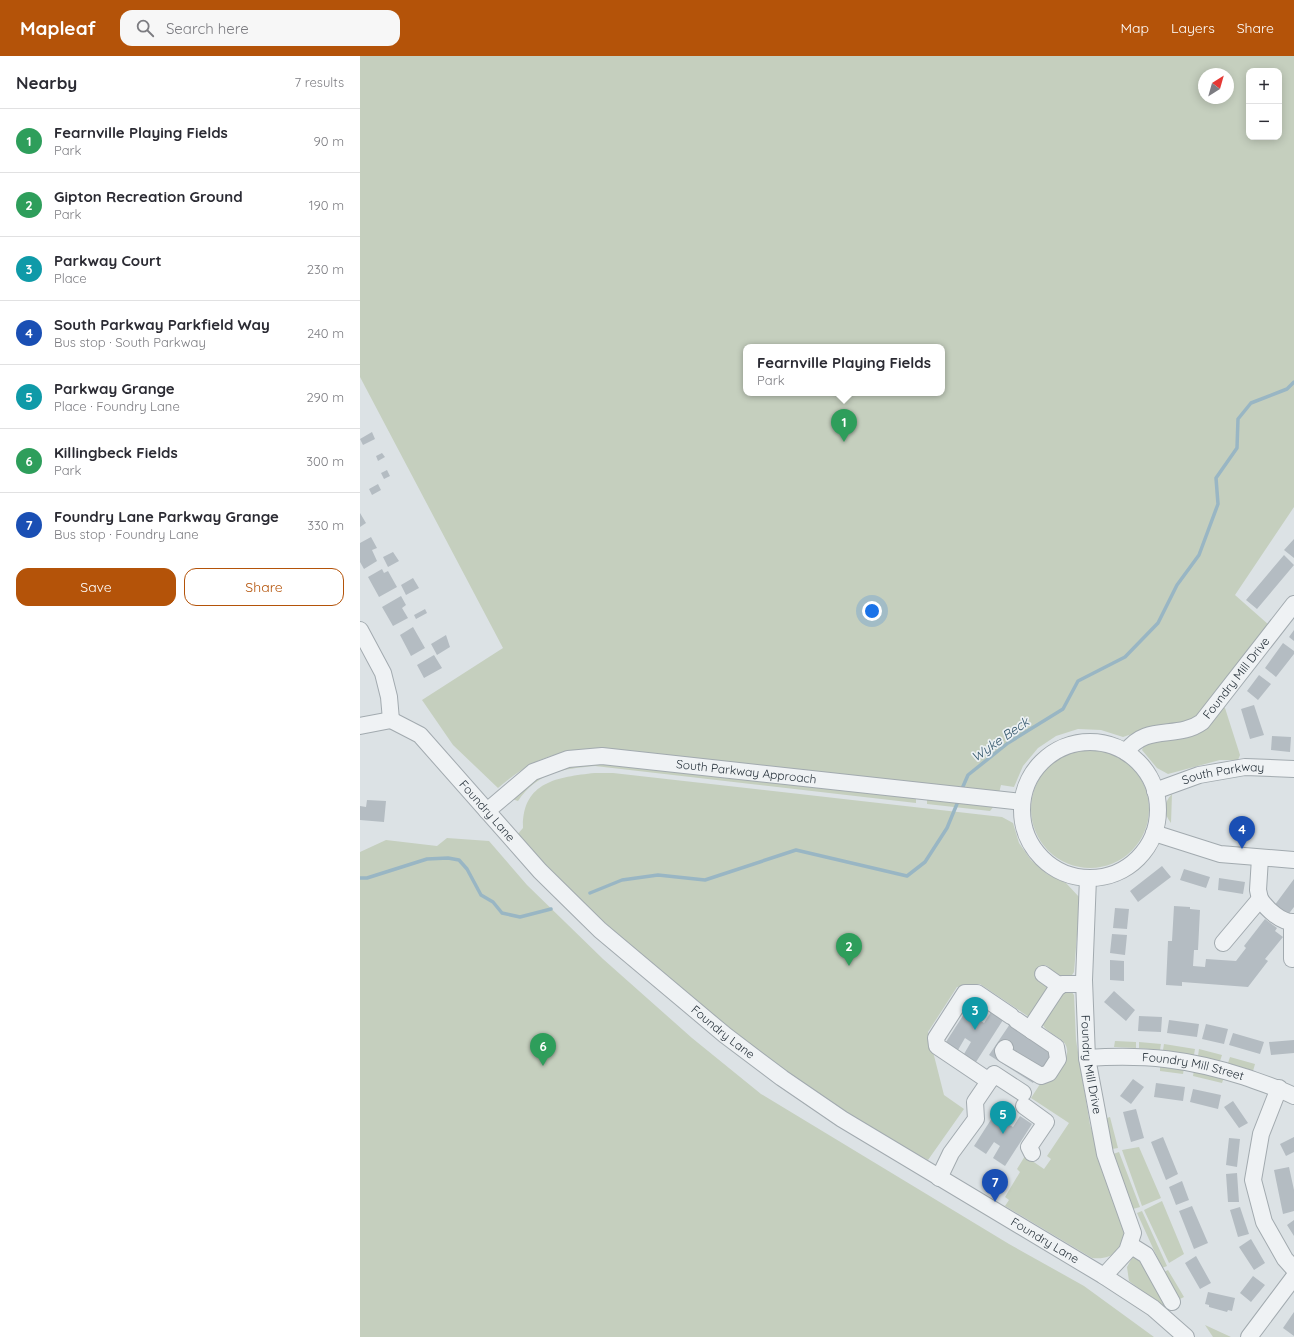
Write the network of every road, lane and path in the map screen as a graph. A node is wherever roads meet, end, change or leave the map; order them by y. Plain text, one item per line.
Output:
1 (1294, 604) edge
2 (360, 630) edge
3 (391, 720) junction
4 (360, 726) edge
5 (1126, 752) junction
6 (1294, 769) edge
7 (1155, 791) junction
8 (1022, 802) junction
9 (487, 811) junction
10 (1154, 833) junction
11 (1260, 858) junction
12 (1294, 860) edge
13 (1088, 878) junction
14 (1260, 899) junction
15 (1293, 922) edge
16 (1223, 943) dead end
17 (1292, 959) dead end
18 (1044, 974) dead end
19 (1084, 984) junction
20 (1060, 986) junction
21 (1032, 1031) junction
22 (1005, 1048) dead end
23 (1087, 1058) junction
24 (990, 1081) junction
25 (1280, 1088) junction
26 (1294, 1096) edge
27 (1032, 1153) dead end
28 (939, 1178) junction
29 (1130, 1245) junction
30 (1294, 1269) edge
31 (1104, 1276) junction
32 (1294, 1277) edge
33 (1172, 1302) dead end
34 (1186, 1337) edge
35 (1249, 1337) edge

1 - 5 street, Foundry Mill Drive
2 - 3 street
3 - 4 street
3 - 9 street, Foundry Lane
5 - 7 street
5 - 8 street
6 - 7 street, South Parkway
7 - 10 street
8 - 9 street, South Parkway Approach
8 - 13 street
9 - 28 street, Foundry Lane
10 - 11 street
10 - 13 street
11 - 12 street
11 - 14 street
13 - 19 street, Foundry Mill Drive
14 - 15 street
14 - 16 street
15 - 17 street
18 - 20 street
19 - 20 street
19 - 23 street, Foundry Mill Drive
20 - 21 street
21 - 22 street
21 - 24 street
23 - 25 street, Foundry Mill Street
23 - 29 street, Foundry Mill Drive
24 - 27 street
24 - 28 street
25 - 26 street, Foundry Mill Street
25 - 30 street
28 - 31 street, Foundry Lane
29 - 31 street
29 - 33 street
31 - 34 street, Foundry Lane
32 - 35 street

